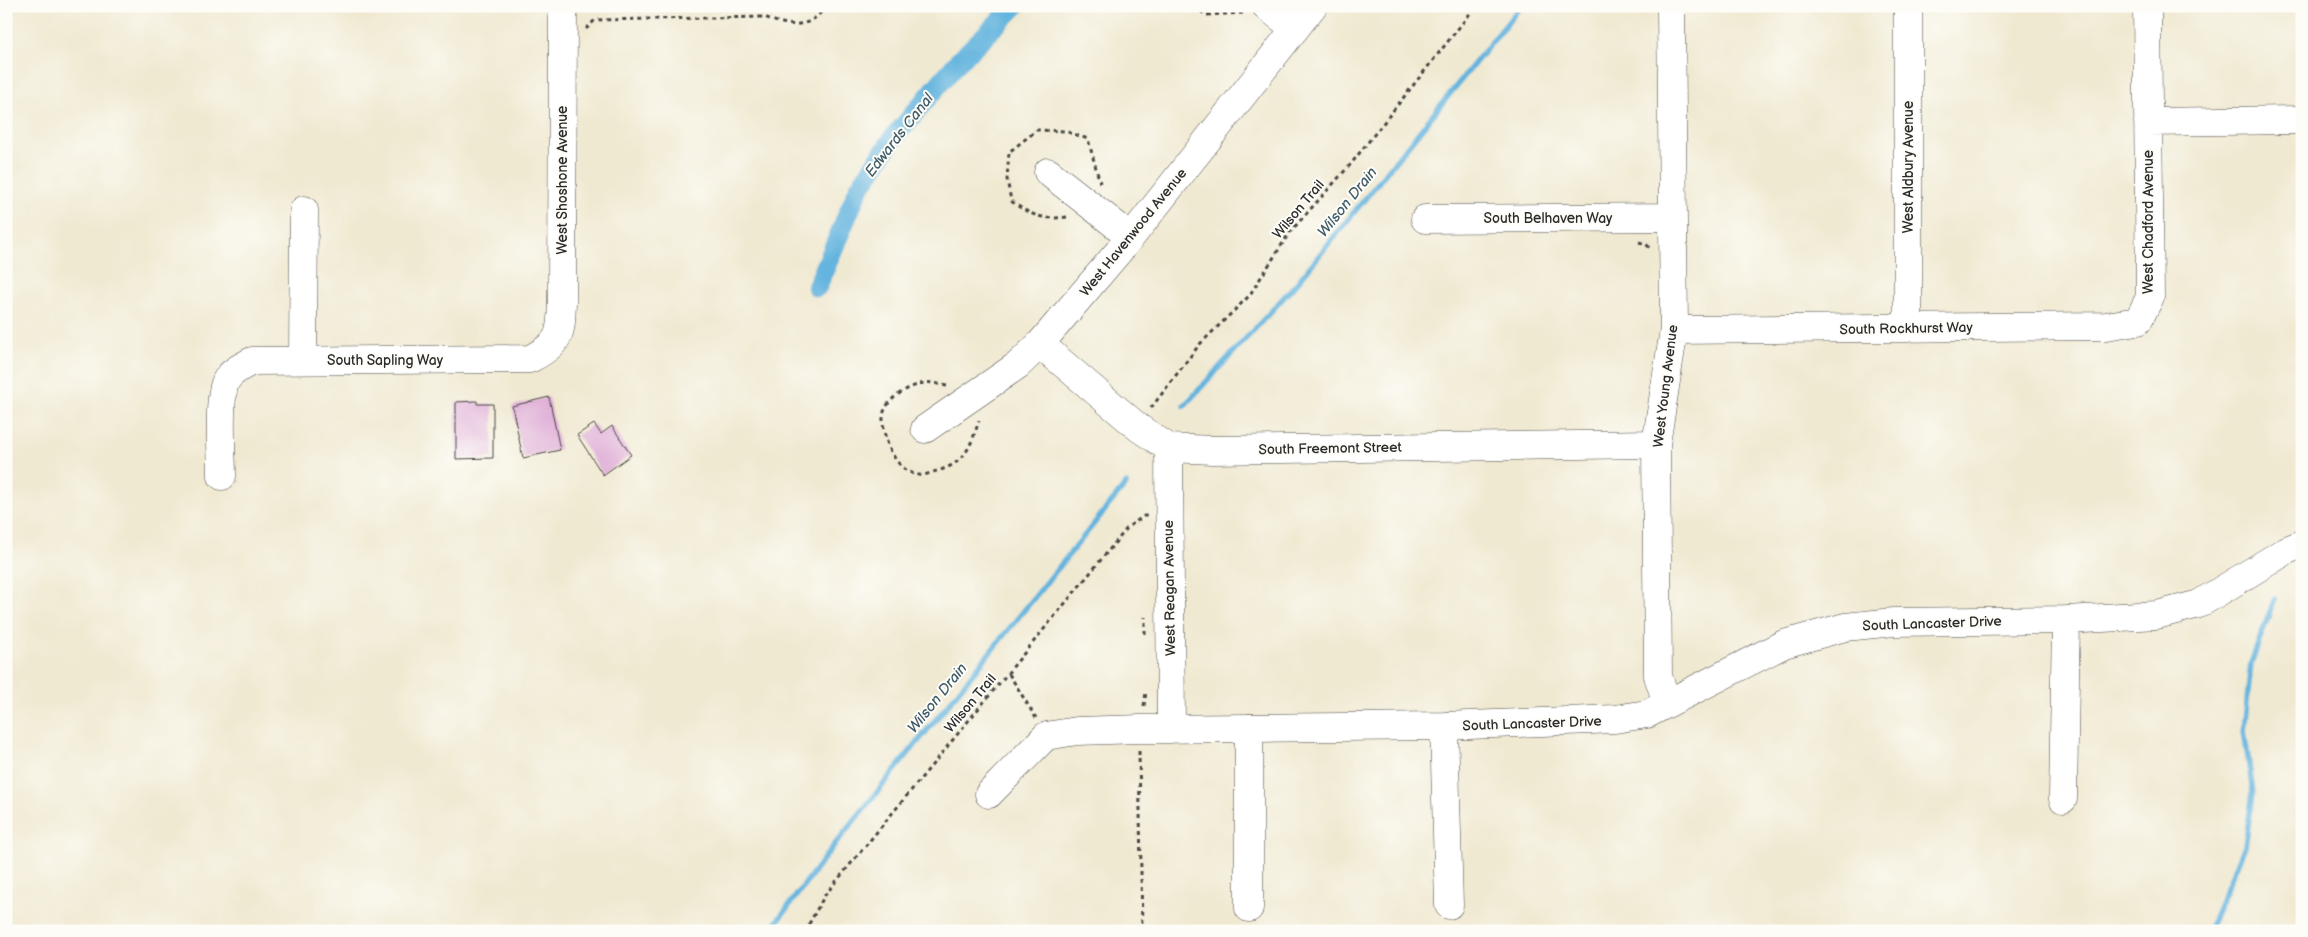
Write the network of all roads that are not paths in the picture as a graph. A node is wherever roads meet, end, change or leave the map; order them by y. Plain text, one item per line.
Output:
1 (563, 6) edge
2 (1266, 6) edge
3 (1313, 6) edge
4 (1671, 6) edge
5 (1908, 6) edge
6 (2147, 6) edge
7 (1295, 29) junction
8 (2302, 120) edge
9 (2148, 122) junction
10 (1048, 172) dead end
11 (304, 210) dead end
12 (1672, 217) junction
13 (1424, 219) dead end
14 (1131, 237) junction
15 (2138, 321) joint
16 (1908, 328) junction
17 (1674, 330) junction
18 (1040, 344) junction
19 (549, 349) joint
20 (303, 360) junction
21 (925, 429) dead end
22 (1656, 444) junction
23 (1169, 448) junction
24 (222, 476) dead end
25 (2302, 544) edge
26 (2066, 620) junction
27 (1667, 704) junction
28 (1444, 726) junction
29 (1248, 728) junction
30 (1171, 729) junction
31 (989, 794) dead end
32 (2063, 799) dead end
33 (1449, 905) dead end
34 (1248, 908) dead end

1 - 19 street, West Shoshone Avenue
2 - 7 street
3 - 7 street, West Havenwood Avenue
4 - 12 street, West Young Avenue
5 - 16 street, West Aldbury Avenue
6 - 9 street, West Chadford Avenue
7 - 14 street, West Havenwood Avenue
8 - 9 street
9 - 15 street, West Chadford Avenue
10 - 14 street
11 - 20 street
12 - 13 street, South Belhaven Way
12 - 17 street, West Young Avenue
14 - 18 street, West Havenwood Avenue
15 - 16 street, South Rockhurst Way
16 - 17 street, South Rockhurst Way
17 - 22 street, West Young Avenue
18 - 21 street, West Havenwood Avenue
18 - 23 street
19 - 20 street, South Sapling Way
20 - 24 street, South Sapling Way
22 - 23 street, South Freemont Street
22 - 27 street, West Young Avenue
23 - 30 street, West Reagan Avenue
25 - 26 street, South Lancaster Drive
26 - 27 street, South Lancaster Drive
26 - 32 street
27 - 28 street, South Lancaster Drive
28 - 29 street, South Lancaster Drive
28 - 33 street, South Lancaster Drive
29 - 30 street, South Lancaster Drive
29 - 34 street
30 - 31 street, South Lancaster Drive

